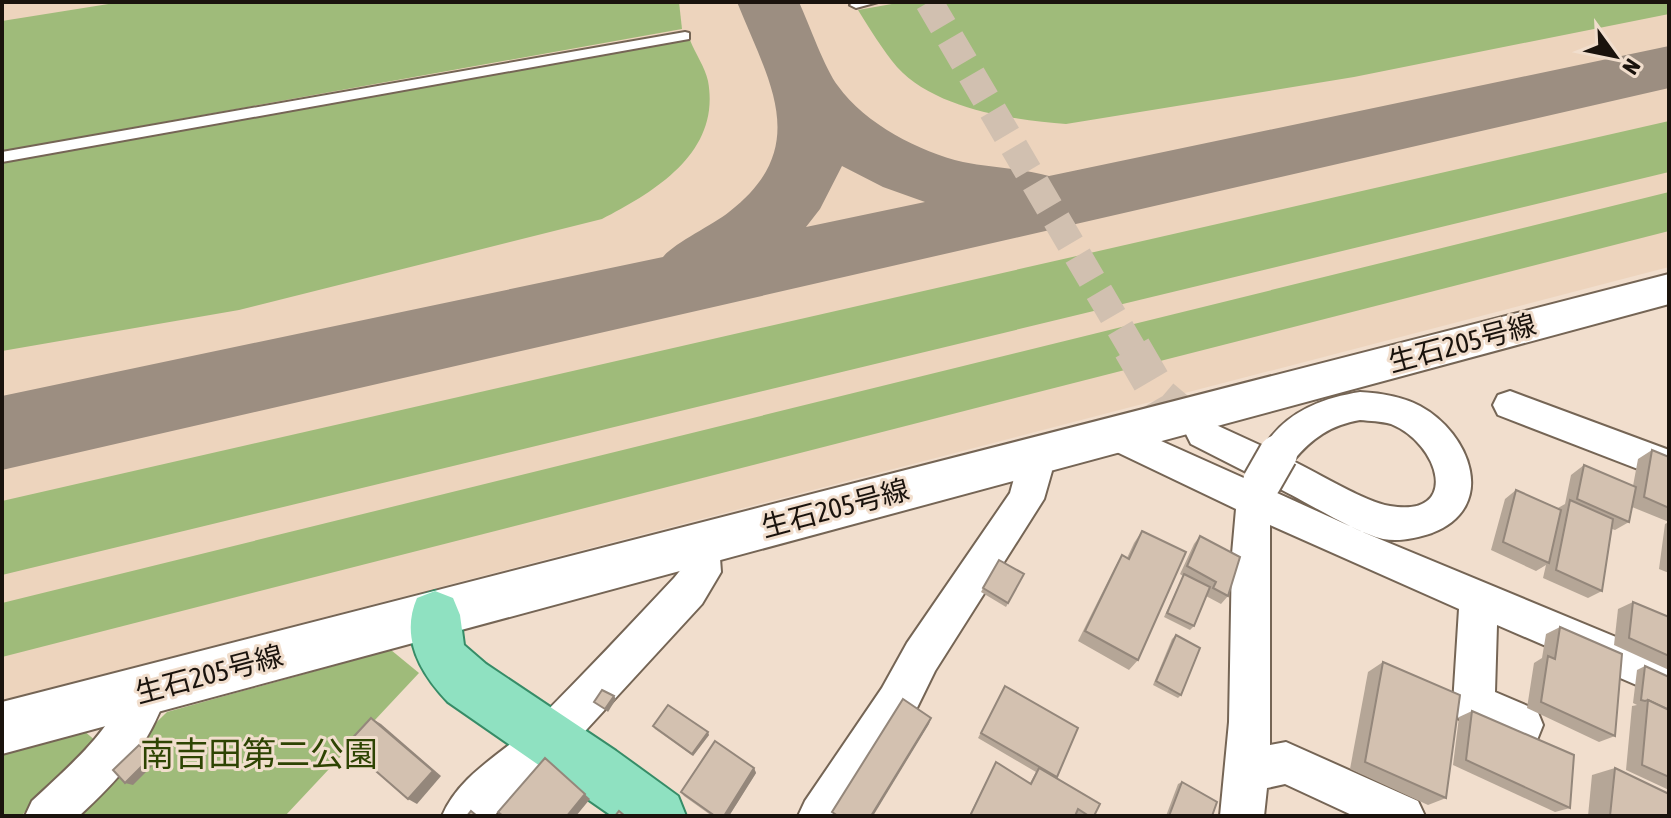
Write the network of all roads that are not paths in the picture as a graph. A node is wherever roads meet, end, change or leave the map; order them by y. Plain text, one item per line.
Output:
1 (872, 2) edge
2 (856, 5) dead end
3 (685, 36) dead end
4 (2, 157) edge
5 (1669, 289) edge
6 (1510, 405) dead end
7 (1112, 434) junction
8 (1203, 434) tunnel mouth
9 (1030, 456) junction
10 (1669, 466) edge
11 (1265, 478) junction
12 (700, 544) junction
13 (1479, 597) junction
14 (435, 615) junction
15 (1669, 679) edge
16 (148, 690) junction
17 (1522, 725) dead end
18 (2, 728) edge
19 (549, 739) junction
20 (1248, 771) junction
21 (47, 816) edge
22 (464, 816) edge
23 (658, 816) edge
24 (820, 816) edge
25 (1242, 816) edge
26 (1403, 816) edge

1 - 2 lane
3 - 4 lane
5 - 7 street, 生石205号線
6 - 10 street
7 - 9 street, 生石205号線
7 - 11 street
8 - 11 street
9 - 12 street, 生石205号線
9 - 24 street
11 - 13 street
11 - 20 street
12 - 14 street, 生石205号線
12 - 19 street
13 - 15 street
13 - 17 street
14 - 16 street, 生石205号線
14 - 19 main road
16 - 18 street, 生石205号線
16 - 21 street
19 - 22 street
19 - 23 main road
20 - 25 street
20 - 26 street

